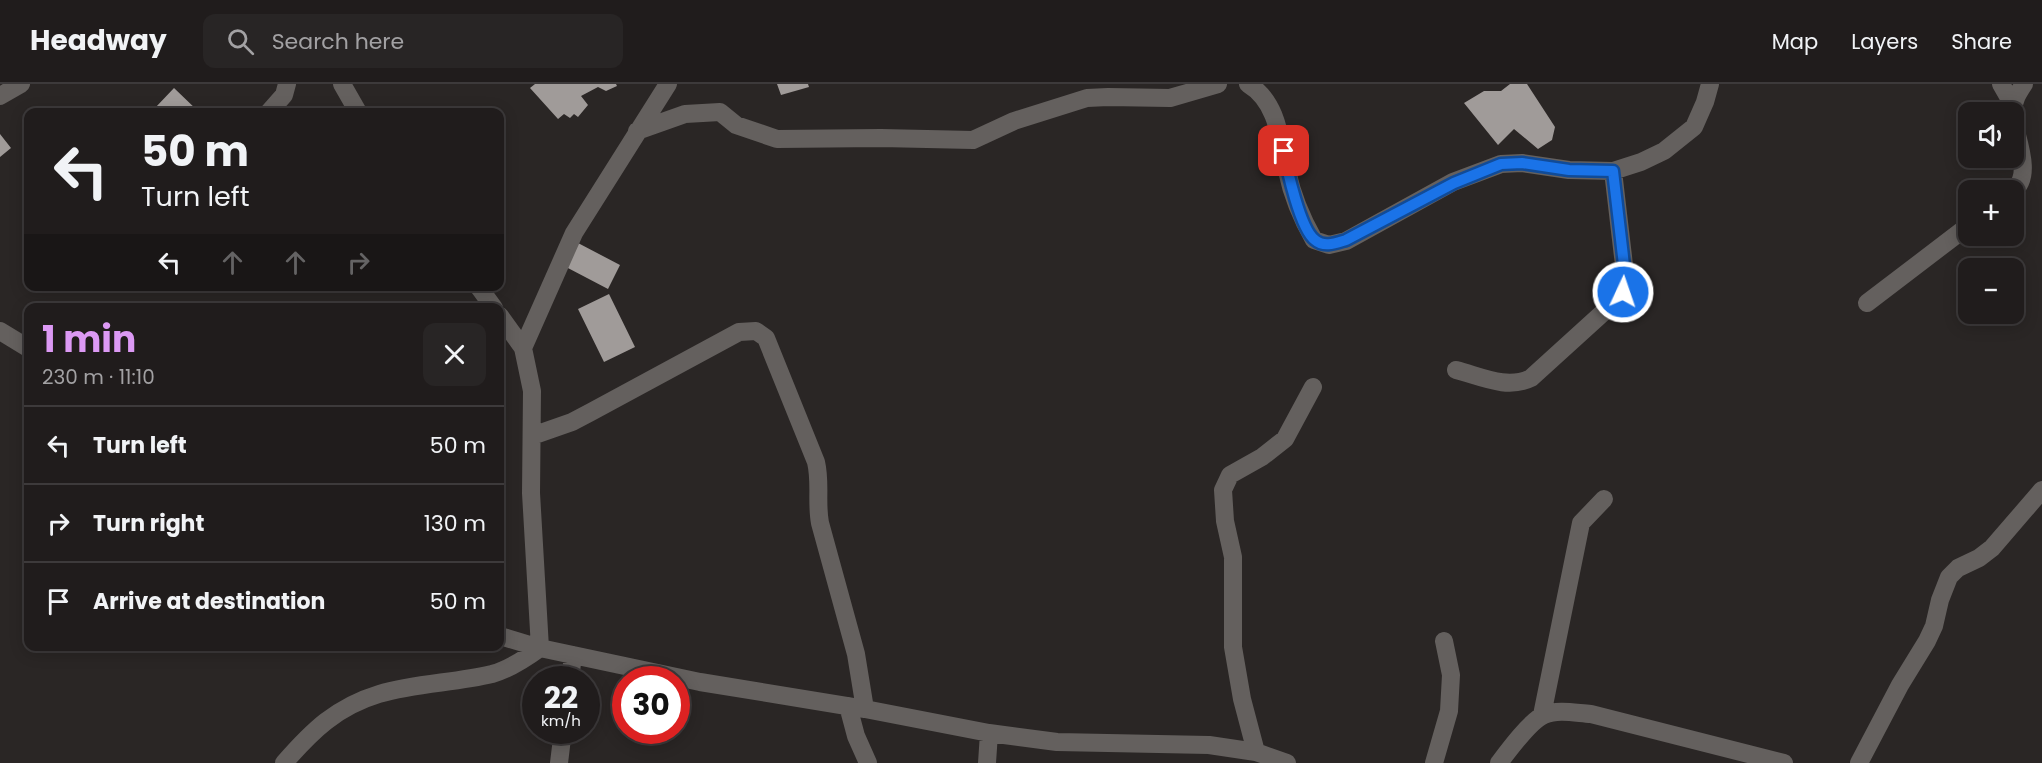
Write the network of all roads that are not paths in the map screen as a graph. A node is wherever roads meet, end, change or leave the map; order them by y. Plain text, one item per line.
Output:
1 (21, 84) edge
2 (287, 84) edge
3 (342, 84) edge
4 (668, 84) edge
5 (1218, 84) edge
6 (1248, 84) edge
7 (1710, 84) edge
8 (2001, 84) edge
9 (2025, 84) edge
10 (0, 96) edge
11 (2009, 102) edge
12 (2016, 102) edge
13 (273, 108) edge
14 (356, 108) edge
15 (637, 131) junction
16 (1613, 171) junction
17 (1958, 234) edge
18 (1867, 303) dead end
19 (504, 321) edge
20 (0, 331) edge
21 (24, 346) edge
22 (523, 348) junction
23 (1456, 370) dead end
24 (1313, 387) dead end
25 (532, 436) junction
26 (2042, 490) edge
27 (1604, 499) dead end
28 (504, 637) edge
29 (1444, 641) dead end
30 (540, 648) junction
31 (573, 655) junction
32 (572, 666) edge
33 (856, 707) junction
34 (1542, 715) junction
35 (988, 733) junction
36 (561, 744) edge
37 (1256, 752) junction
38 (284, 763) edge
39 (559, 763) edge
40 (868, 763) edge
41 (987, 763) edge
42 (1287, 763) edge
43 (1434, 763) edge
44 (1499, 763) edge
45 (1784, 763) edge
46 (1858, 763) edge

1 - 10 street
2 - 13 street
3 - 14 street
4 - 15 street
5 - 15 street
6 - 16 street
7 - 16 street
8 - 11 street
9 - 12 street
15 - 22 street
16 - 23 street
17 - 18 street
19 - 22 street
20 - 21 street
22 - 25 street
24 - 37 street
25 - 30 street
25 - 33 street
26 - 46 street
27 - 34 street
28 - 30 street
29 - 43 street
30 - 31 street
30 - 38 street
31 - 32 street
31 - 33 street
33 - 35 street
33 - 40 street
34 - 44 street
34 - 45 street
35 - 37 street
35 - 41 street
36 - 39 street
37 - 42 street

